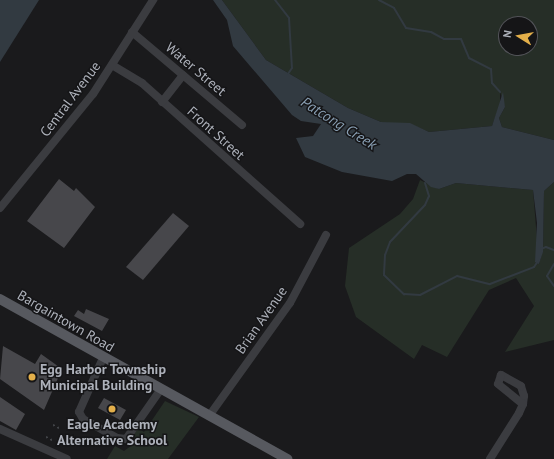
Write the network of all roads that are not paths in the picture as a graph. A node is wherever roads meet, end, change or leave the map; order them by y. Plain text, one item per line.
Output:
1 (153, 0) edge
2 (132, 32) junction
3 (112, 65) junction
4 (183, 75) junction
5 (162, 102) junction
6 (242, 125) dead end
7 (0, 208) edge
8 (300, 224) dead end
9 (326, 235) dead end
10 (0, 299) edge
11 (103, 358) junction
12 (161, 389) junction
13 (523, 404) dead end
14 (209, 416) junction
15 (0, 429) edge
16 (67, 459) edge
17 (287, 459) edge
18 (490, 459) edge

1 - 2 street, Central Avenue
2 - 3 street, Central Avenue
2 - 4 street, Water Street
3 - 5 street, Front Street
3 - 7 street, Central Avenue
4 - 5 street
4 - 6 street, Water Street
5 - 8 street, Front Street
9 - 14 street, Brian Avenue
10 - 11 main road, Bargaintown Road
11 - 12 main road, Bargaintown Road
11 - 12 street
12 - 14 main road, Bargaintown Road
13 - 18 street
14 - 17 main road, Bargaintown Road
15 - 16 street

